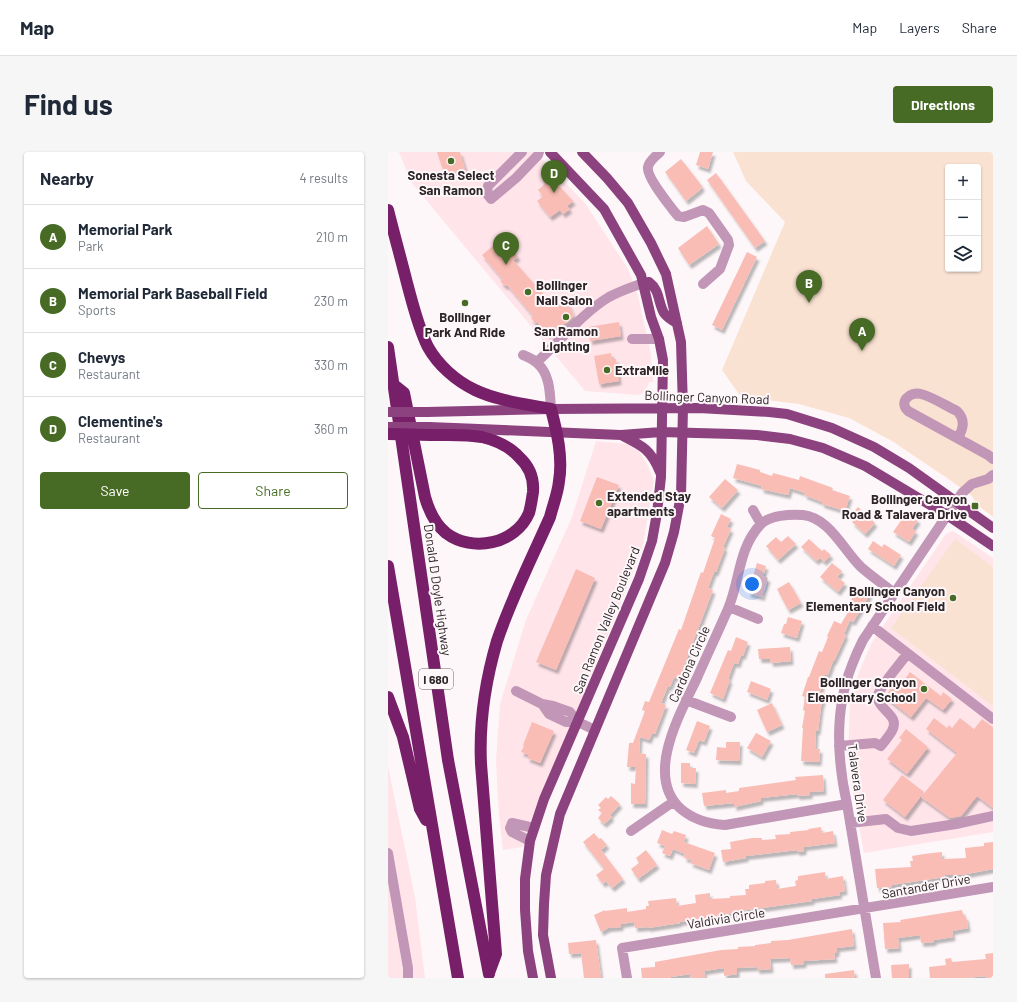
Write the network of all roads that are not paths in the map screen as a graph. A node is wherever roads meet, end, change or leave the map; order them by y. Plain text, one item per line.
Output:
1 (522, 152) edge
2 (539, 152) edge
3 (550, 152) edge
4 (582, 152) edge
5 (660, 152) edge
6 (388, 210) edge
7 (644, 284) junction
8 (703, 284) dead end
9 (676, 323) junction
10 (659, 339) junction
11 (632, 340) dead end
12 (388, 347) edge
13 (523, 355) dead end
14 (537, 362) junction
15 (394, 385) junction
16 (662, 408) junction
17 (683, 408) junction
18 (552, 409) junction
19 (388, 412) edge
20 (388, 427) edge
21 (430, 431) junction
22 (557, 432) junction
23 (661, 432) junction
24 (682, 433) junction
25 (388, 434) edge
26 (621, 435) junction
27 (958, 438) junction
28 (993, 459) edge
29 (993, 475) edge
30 (661, 477) junction
31 (956, 502) junction
32 (753, 510) dead end
33 (947, 515) junction
34 (761, 524) junction
35 (993, 528) edge
36 (993, 546) edge
37 (388, 566) edge
38 (894, 593) junction
39 (729, 607) junction
40 (758, 619) dead end
41 (872, 626) junction
42 (907, 654) junction
43 (516, 691) dead end
44 (388, 697) edge
45 (686, 700) junction
46 (731, 717) dead end
47 (993, 719) edge
48 (578, 722) junction
49 (595, 730) junction
50 (839, 746) junction
51 (673, 802) junction
52 (847, 804) junction
53 (993, 816) edge
54 (850, 823) junction
55 (534, 828) junction
56 (631, 831) dead end
57 (432, 832) junction
58 (530, 842) junction
59 (388, 853) edge
60 (993, 887) edge
61 (864, 909) junction
62 (489, 975) edge
63 (408, 978) edge
64 (458, 978) edge
65 (533, 978) edge
66 (550, 978) edge
67 (627, 978) edge
68 (876, 978) edge

1 - 2 street
3 - 7 main road, San Ramon Valley Boulevard
4 - 9 main road
5 - 8 street
6 - 18 highway
7 - 9 main road
7 - 10 main road, San Ramon Valley Boulevard
7 - 14 street
9 - 17 main road
10 - 11 street
10 - 16 main road, San Ramon Valley Boulevard
12 - 15 highway, Donald D Doyle Highway / I 680
13 - 14 street
14 - 18 street
15 - 21 highway
15 - 62 highway, Donald D Doyle Highway / I 680
16 - 17 main road, Bollinger Canyon Road
16 - 18 main road, Bollinger Canyon Road
16 - 23 main road, San Ramon Valley Boulevard
17 - 24 main road
17 - 31 main road, Bollinger Canyon Road
18 - 19 main road, Bollinger Canyon Road, bridge
18 - 22 highway
20 - 21 main road, bridge
21 - 22 main road
21 - 25 highway, bridge
22 - 26 main road
22 - 62 highway
23 - 24 main road
23 - 26 main road
23 - 30 main road, San Ramon Valley Boulevard
24 - 33 main road
24 - 49 main road
26 - 30 main road
27 - 27 street
27 - 28 street
29 - 31 street, Talavera Drive
30 - 48 main road, San Ramon Valley Boulevard
31 - 33 street, Talavera Drive
31 - 35 main road, Bollinger Canyon Road
32 - 34 street
33 - 36 main road
33 - 38 street, Talavera Drive
34 - 38 street
34 - 39 street, Cardona Circle
37 - 57 highway, I 680
38 - 41 street, Talavera Drive
39 - 40 street
39 - 45 street, Cardona Circle
41 - 42 street
41 - 50 street, Talavera Drive
42 - 47 street
42 - 50 street
43 - 48 street
44 - 57 highway
45 - 46 street
45 - 51 street, Cardona Circle
48 - 49 street
48 - 55 main road, San Ramon Valley Boulevard
49 - 66 main road
50 - 52 street, Talavera Drive
51 - 52 street, Cardona Circle
51 - 56 street
52 - 54 street, Talavera Drive
53 - 54 street
54 - 61 street, Talavera Drive
55 - 58 main road, San Ramon Valley Boulevard
55 - 58 street
57 - 64 highway, I 680
58 - 65 main road, San Ramon Valley Boulevard
59 - 63 street
60 - 61 street, Santander Drive
61 - 67 street, Valdivia Circle
61 - 68 street, Talavera Drive

